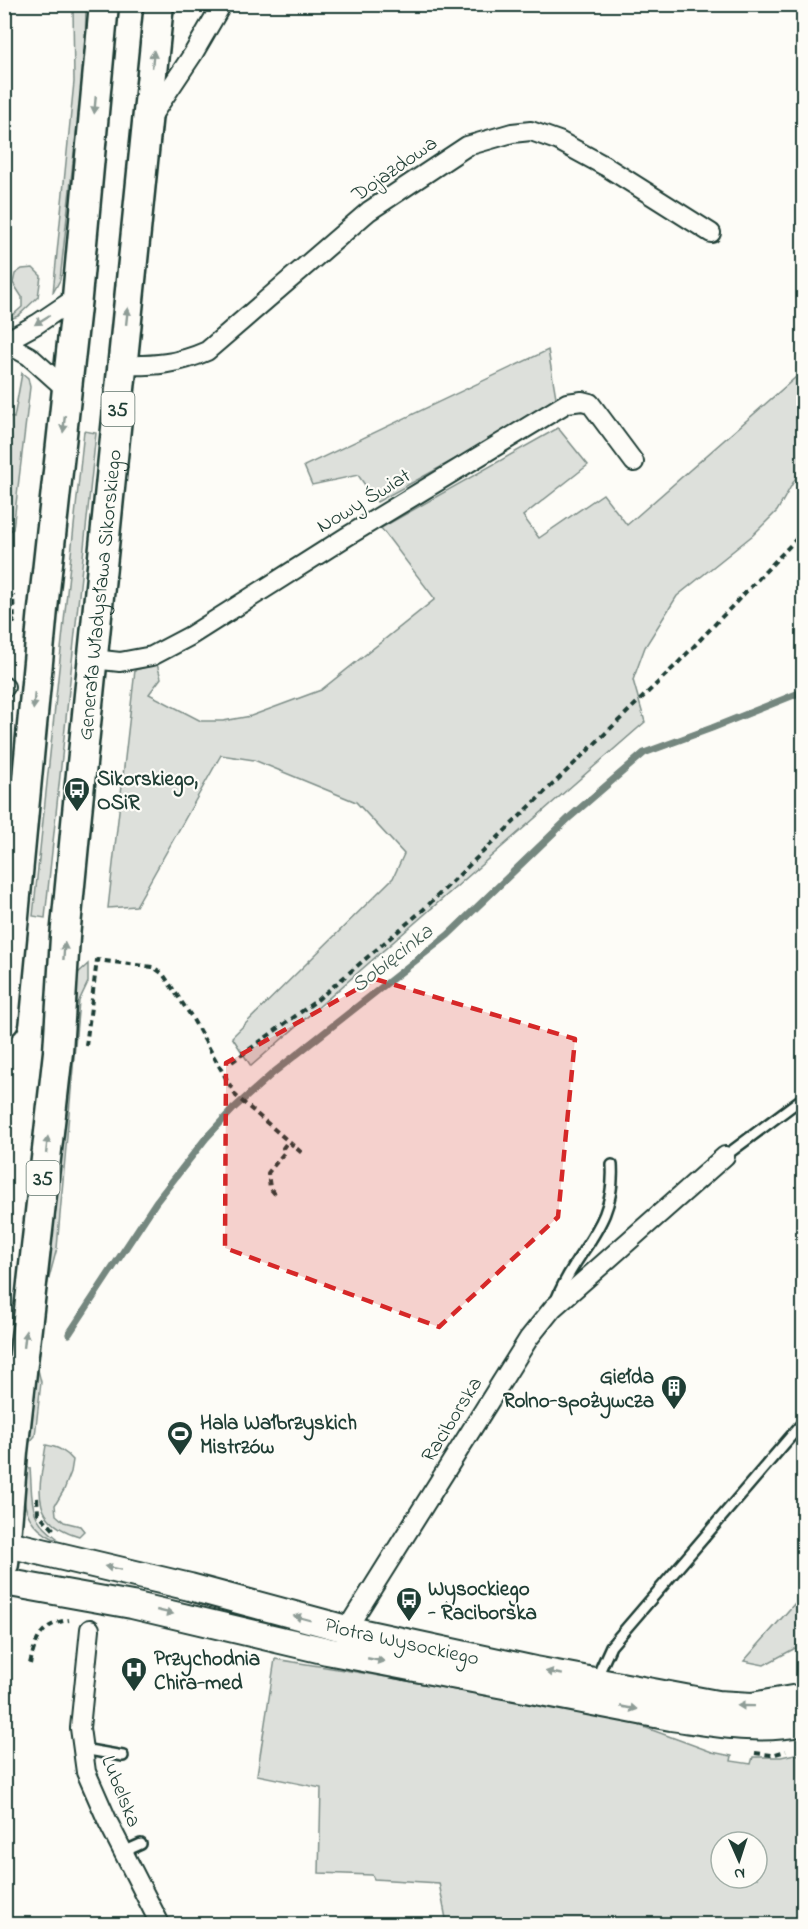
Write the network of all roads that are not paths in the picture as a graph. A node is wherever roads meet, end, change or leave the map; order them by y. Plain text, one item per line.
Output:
1 (104, 4) edge
2 (159, 4) edge
3 (222, 4) edge
4 (147, 124) junction
5 (711, 233) dead end
6 (77, 297) junction
7 (4, 342) edge
8 (122, 365) junction
9 (67, 390) junction
10 (634, 462) dead end
11 (93, 659) junction
12 (4, 1022) edge
13 (804, 1097) edge
14 (725, 1156) joint
15 (612, 1166) dead end
16 (553, 1308) junction
17 (804, 1421) edge
18 (5, 1550) edge
19 (4, 1582) edge
20 (82, 1624) road end
21 (346, 1642) junction
22 (597, 1691) junction
23 (804, 1697) edge
24 (804, 1722) edge
25 (83, 1749) junction
26 (123, 1756) dead end
27 (141, 1844) dead end
28 (123, 1852) junction
29 (160, 1924) edge

1 -> 6 main road
4 -> 2 main road, Generała Władysława Sikorskiego / 35
3 - 4 street
8 -> 4 main road, Generała Władysława Sikorskiego / 35
5 - 8 street, Dojazdowa
6 -> 7 street
6 - 9 main road
7 - 9 street
8 - 11 main road, Generała Władysława Sikorskiego / 35
9 -> 12 main road
10 - 11 street, Nowy Świat
18 -> 11 main road, Generała Władysława Sikorskiego / 35
13 - 14 lane
14 - 16 street, Raciborska
15 - 16 lane
16 - 21 street, Raciborska
17 - 22 lane
21 -> 18 street, Piotra Wysockiego
19 -> 21 street, Piotra Wysockiego
20 - 25 street, Lubelska
21 - 22 street, Piotra Wysockiego
23 -> 22 street, Piotra Wysockiego
22 -> 24 street, Piotra Wysockiego
25 - 26 lane
25 - 28 street, Lubelska
27 - 28 lane
28 - 29 street, Lubelska

